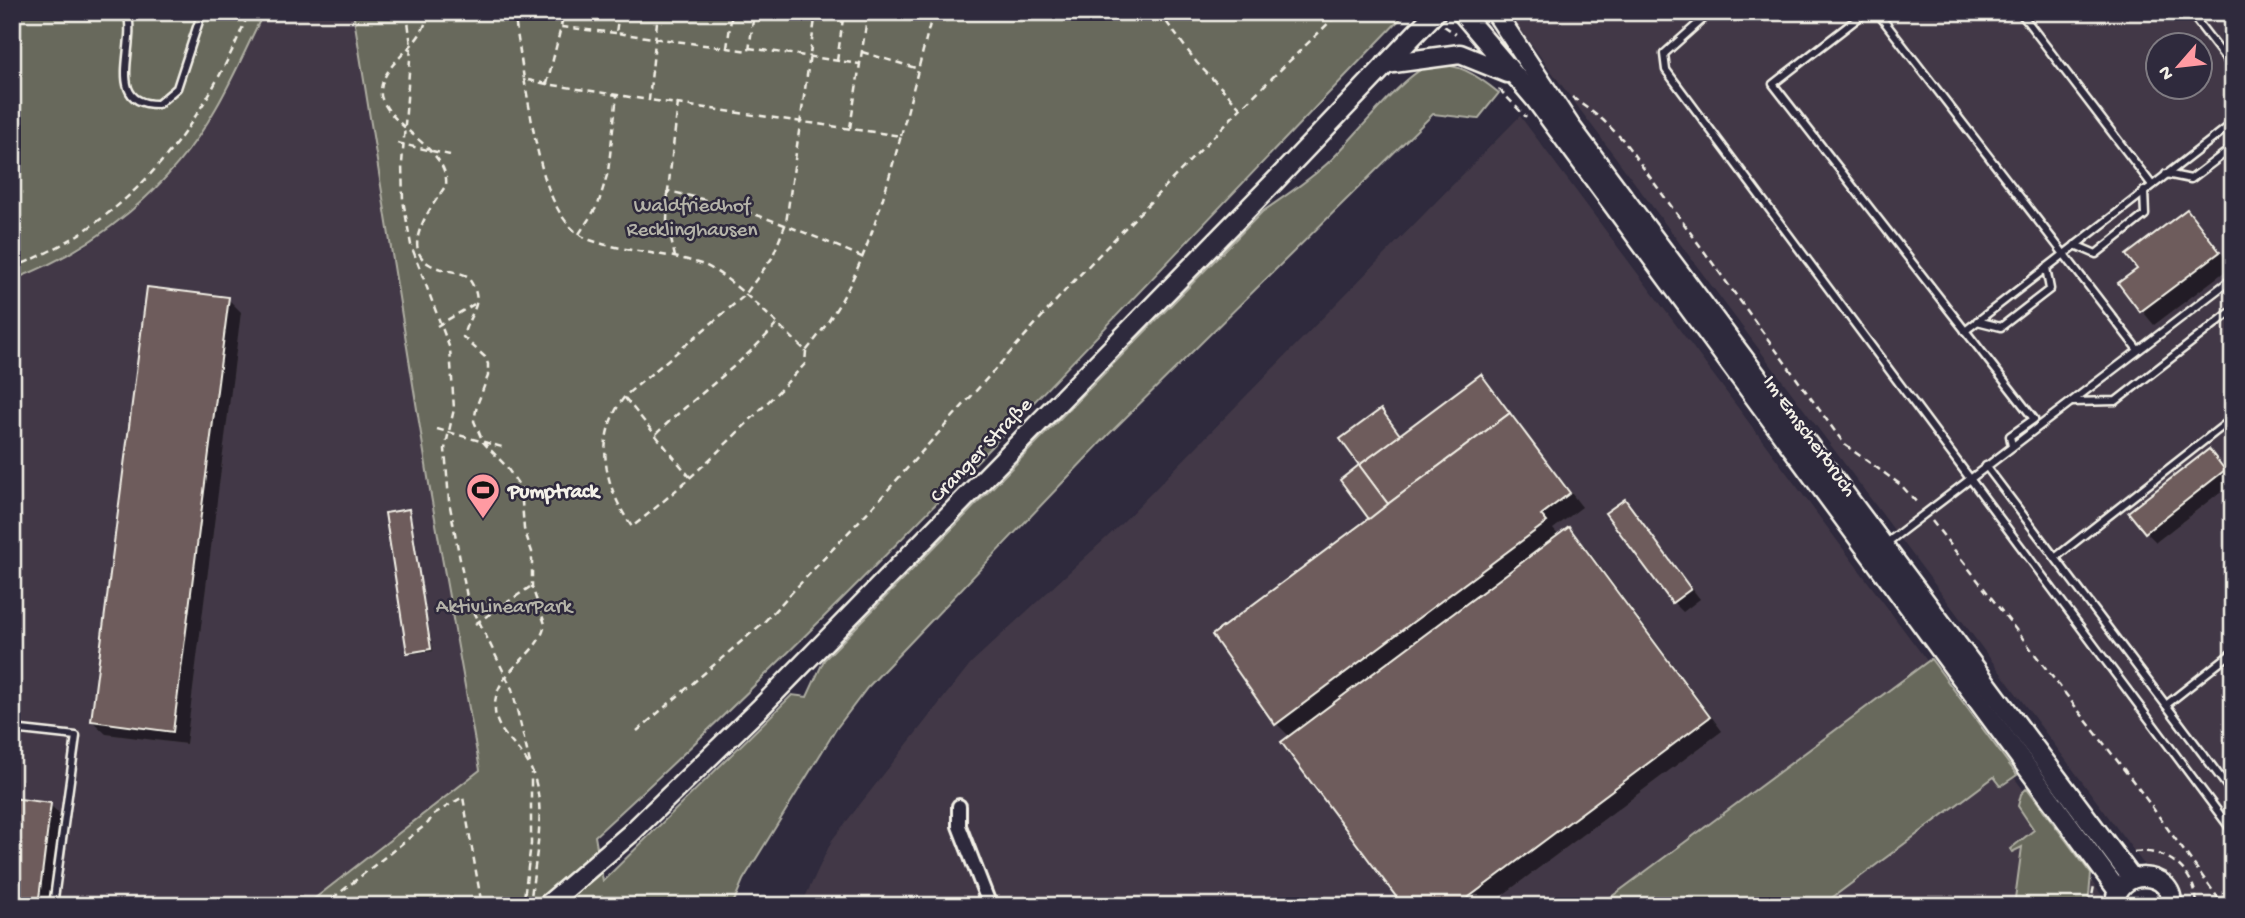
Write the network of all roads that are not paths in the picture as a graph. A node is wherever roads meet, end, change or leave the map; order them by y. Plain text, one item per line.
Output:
1 (127, 12) edge
2 (202, 12) edge
3 (1436, 12) edge
4 (1461, 12) edge
5 (1495, 12) edge
6 (1711, 12) edge
7 (1866, 12) edge
8 (1877, 12) edge
9 (2020, 12) edge
10 (2190, 12) edge
11 (1386, 64) junction
12 (2233, 68) edge
13 (1517, 78) junction
14 (1539, 94) junction
15 (2233, 123) edge
16 (2233, 147) edge
17 (2166, 174) junction
18 (2152, 185) junction
19 (2144, 191) junction
20 (2075, 245) junction
21 (2064, 254) junction
22 (2046, 268) junction
23 (2233, 278) edge
24 (2233, 310) edge
25 (1976, 321) junction
26 (1965, 331) junction
27 (2138, 350) junction
28 (2070, 402) junction
29 (2233, 418) edge
30 (2012, 446) junction
31 (1986, 466) junction
32 (1970, 479) junction
33 (1878, 550) junction
34 (2056, 557) junction
35 (2233, 652) edge
36 (2166, 705) junction
37 (12, 729) edge
38 (2233, 794) edge
39 (959, 806) dead end
40 (2233, 832) edge
41 (2132, 878) junction
42 (2117, 898) edge
43 (53, 906) edge
44 (545, 906) edge
45 (990, 906) edge
46 (2172, 906) edge

1 - 2 lane
3 - 11 main road, Cranger Straße
4 - 13 main road, Im Emscherbruch
5 - 14 main road, Im Emscherbruch
6 - 32 lane
7 - 26 lane
8 - 21 lane
9 - 18 lane
10 - 12 lane
11 - 13 main road
11 - 44 main road, Cranger Straße
13 - 14 main road, Im Emscherbruch
14 - 33 main road, Im Emscherbruch
15 - 17 lane
16 - 17 lane
17 - 18 lane
18 - 19 lane
19 - 20 lane
19 - 20 lane
20 - 21 lane
21 - 22 lane
21 - 27 lane
22 - 25 lane
22 - 25 lane
23 - 27 lane
24 - 28 lane
25 - 26 lane
26 - 30 lane
27 - 28 lane
28 - 30 lane
29 - 34 lane
30 - 31 lane
31 - 32 lane
31 - 34 lane
32 - 33 lane
32 - 40 lane
33 - 41 main road, Im Emscherbruch
33 - 42 main road, Im Emscherbruch
34 - 36 lane
35 - 36 lane
36 - 38 lane
37 - 43 lane
39 - 45 street
41 - 42 main road, Im Emscherbruch
41 - 46 main road

